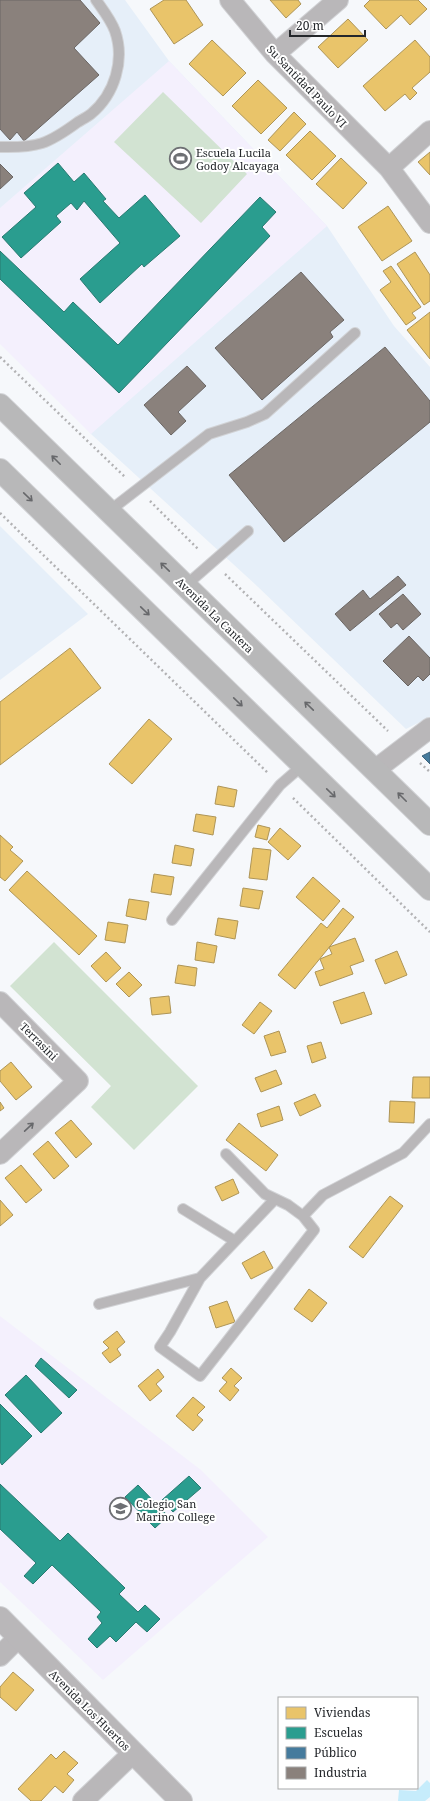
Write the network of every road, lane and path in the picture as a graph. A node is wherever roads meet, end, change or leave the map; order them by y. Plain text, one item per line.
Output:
1 (96, 0) edge
2 (230, 0) edge
3 (338, 0) edge
4 (275, 54) junction
5 (430, 131) edge
6 (0, 147) edge
7 (389, 168) junction
8 (430, 223) edge
9 (355, 333) dead end
10 (0, 405) edge
11 (0, 470) edge
12 (108, 512) junction
13 (0, 513) edge
14 (248, 531) dead end
15 (185, 586) junction
16 (430, 728) edge
17 (303, 765) junction
18 (375, 770) junction
19 (280, 785) junction
20 (430, 824) edge
21 (430, 888) edge
22 (172, 920) dead end
23 (430, 932) edge
24 (0, 1002) edge
25 (430, 1124) edge
26 (0, 1154) edge
27 (226, 1154) dead end
28 (275, 1199) junction
29 (183, 1209) dead end
30 (303, 1216) junction
31 (235, 1241) junction
32 (200, 1278) junction
33 (99, 1304) dead end
34 (0, 1618) edge
35 (19, 1637) junction
36 (0, 1656) edge
37 (133, 1753) junction
38 (84, 1801) edge
39 (181, 1801) edge

1 - 6 lane
2 - 4 street, Su Santidad Paulo VI
3 - 4 street
4 - 7 street, Su Santidad Paulo VI
5 - 7 street
7 - 8 street, Su Santidad Paulo VI
9 - 12 lane
12 -> 10 highway, Avenida La Cantera
11 -> 17 highway
15 -> 12 highway, Avenida La Cantera
13 - 19 path
14 - 15 lane
18 -> 15 highway, Avenida La Cantera
16 - 18 street
17 - 19 lane
17 -> 21 highway
20 -> 18 highway, Avenida La Cantera
19 - 22 lane
19 - 23 path
26 -> 24 street, Terrasini
25 - 30 lane
27 - 28 lane
28 - 30 lane
28 - 31 lane
29 - 31 lane
30 - 32 lane
31 - 32 lane
32 - 33 lane
34 - 35 street, Avenida Los Huertos
35 - 36 street
35 - 37 street, Avenida Los Huertos
37 - 38 street
37 - 39 street, Avenida Los Huertos

